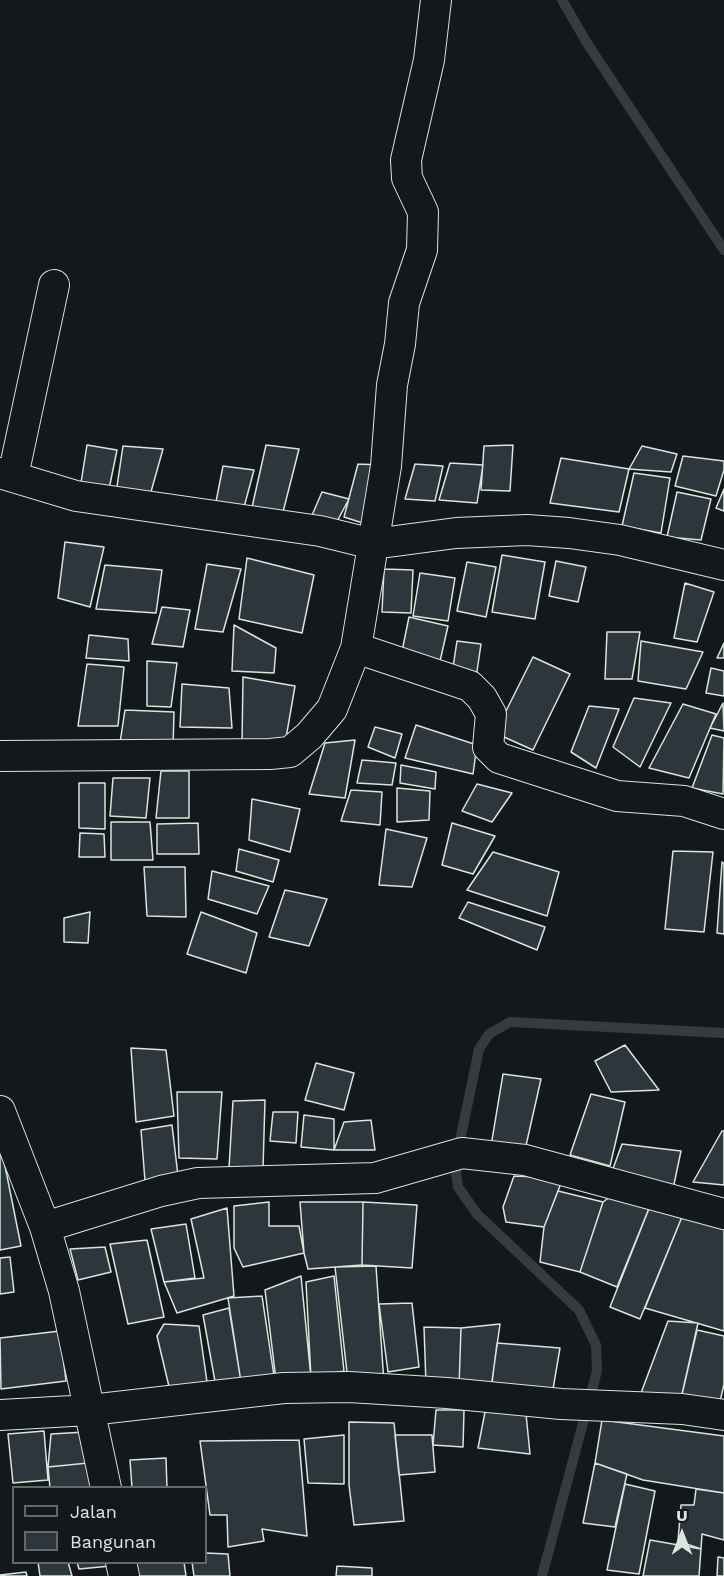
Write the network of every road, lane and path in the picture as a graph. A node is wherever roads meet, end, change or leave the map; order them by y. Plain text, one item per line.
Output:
1 (436, 0) edge
2 (54, 285) dead end
3 (6, 475) edge
4 (373, 544) junction
5 (724, 565) edge
6 (356, 648) junction
7 (0, 756) edge
8 (724, 814) edge
9 (0, 1111) edge
10 (724, 1214) edge
11 (45, 1227) junction
12 (90, 1410) junction
13 (0, 1414) edge
14 (724, 1415) edge
15 (106, 1486) edge

1 - 4 street
2 - 3 street
3 - 4 street
4 - 5 street
4 - 6 street
6 - 7 street
6 - 8 street
9 - 11 street
10 - 11 street
11 - 12 street
12 - 13 street
12 - 14 street
12 - 15 street

